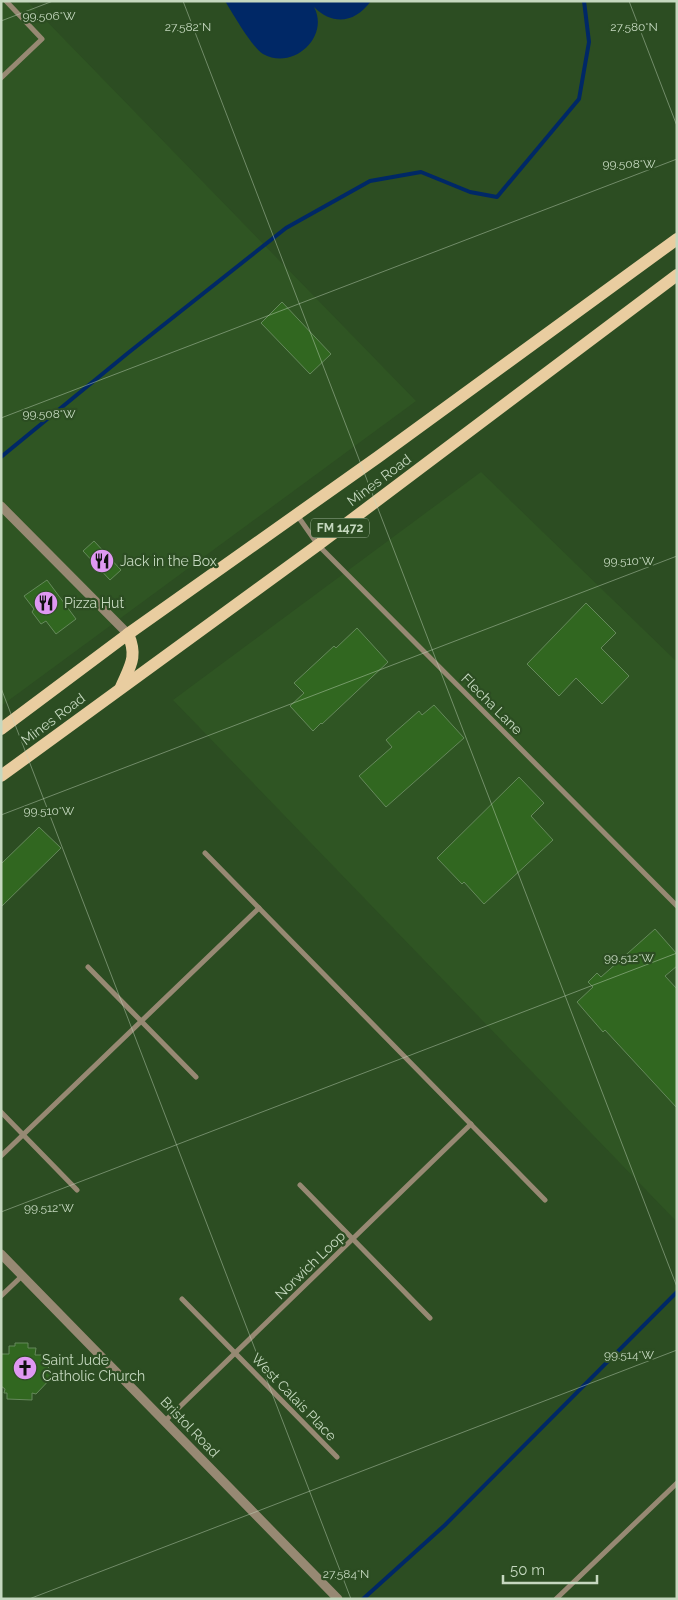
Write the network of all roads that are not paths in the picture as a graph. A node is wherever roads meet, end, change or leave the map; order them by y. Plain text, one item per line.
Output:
1 (6, 1) edge
2 (1, 78) edge
3 (677, 239) edge
4 (677, 275) edge
5 (1, 506) edge
6 (297, 515) junction
7 (318, 544) junction
8 (128, 634) junction
9 (121, 687) junction
10 (1, 729) edge
11 (1, 776) edge
12 (204, 853) dead end
13 (677, 906) edge
14 (259, 908) junction
15 (88, 966) dead end
16 (142, 1021) junction
17 (196, 1076) dead end
18 (1, 1112) edge
19 (471, 1124) junction
20 (24, 1135) junction
21 (1, 1156) edge
22 (300, 1185) dead end
23 (77, 1190) dead end
24 (545, 1200) dead end
25 (352, 1239) junction
26 (1, 1254) edge
27 (22, 1276) junction
28 (1, 1296) edge
29 (182, 1299) dead end
30 (430, 1318) dead end
31 (235, 1353) junction
32 (165, 1421) junction
33 (336, 1457) dead end
34 (677, 1483) edge
35 (338, 1599) edge
36 (556, 1599) edge

1 - 2 street
3 - 6 main road, Mines Road / FM 1472
4 - 7 main road, Mines Road / FM 1472
5 - 8 street
6 - 7 street, Flecha Lane
6 - 8 main road, Mines Road / FM 1472
7 - 9 main road, Mines Road / FM 1472
7 - 13 street, Flecha Lane
8 - 9 main road
8 - 10 main road, Mines Road / FM 1472
9 - 11 main road, Mines Road / FM 1472
12 - 14 street
14 - 16 street
14 - 19 street
15 - 16 street
16 - 17 street
16 - 20 street
18 - 20 street
19 - 24 street
19 - 25 street, Norwich Loop
20 - 21 street
20 - 23 street
22 - 25 street
25 - 30 street
25 - 31 street, Norwich Loop
26 - 27 street, Bristol Road
27 - 28 street
27 - 32 street, Bristol Road
29 - 31 street, West Calais Place
31 - 32 street, Norwich Loop
31 - 33 street, West Calais Place
32 - 35 street, Bristol Road
34 - 36 street

